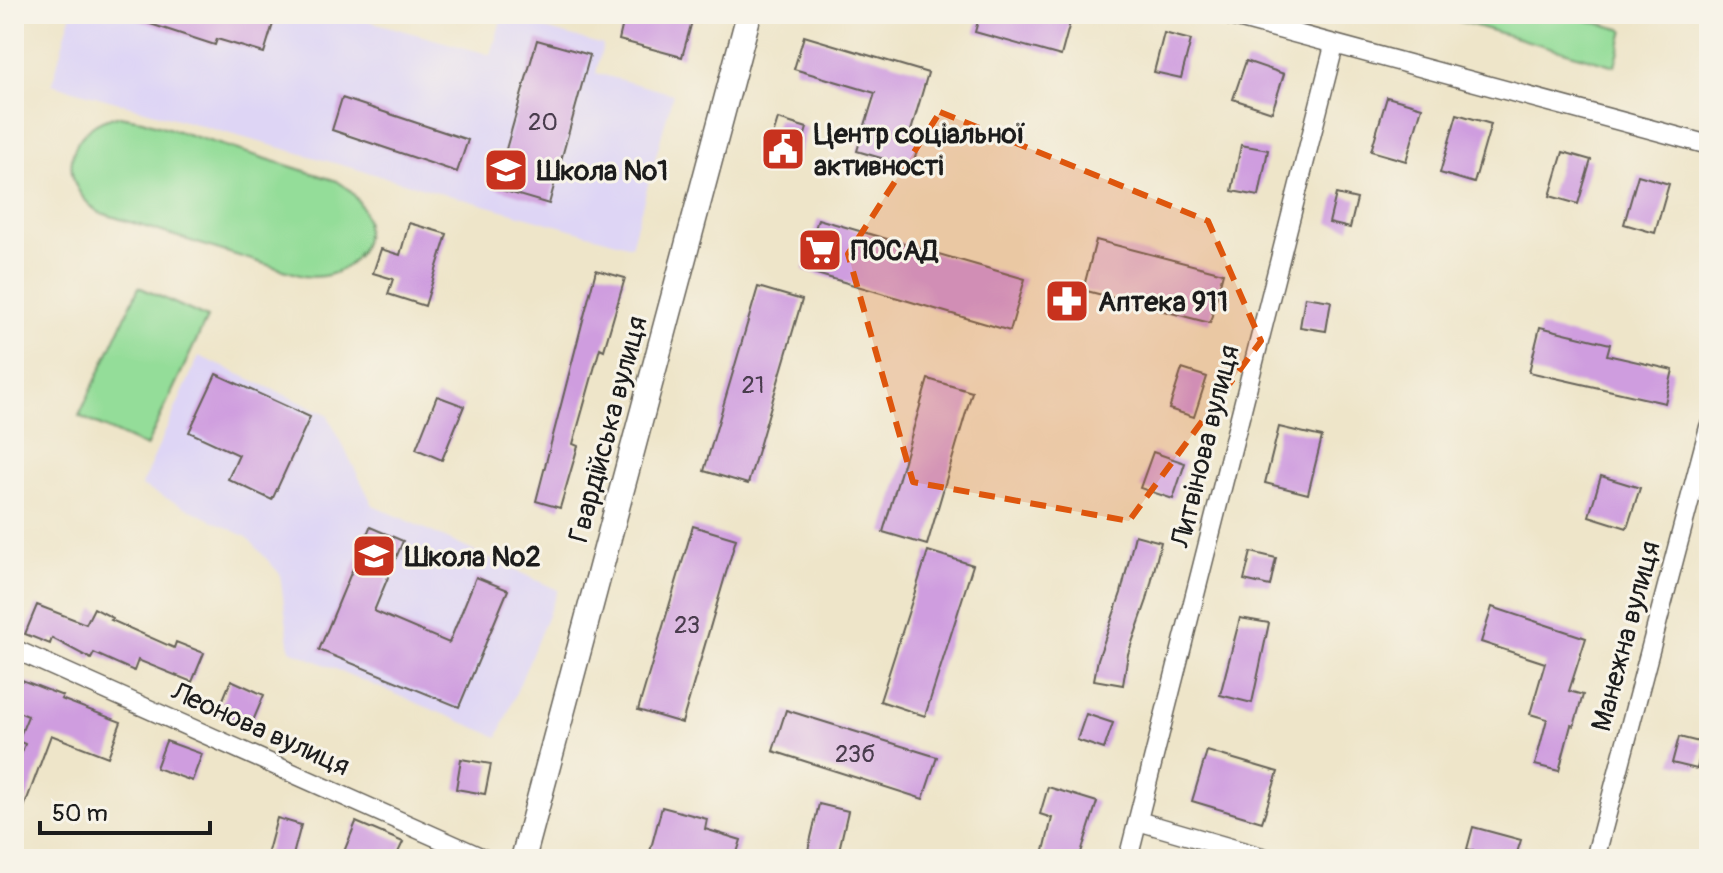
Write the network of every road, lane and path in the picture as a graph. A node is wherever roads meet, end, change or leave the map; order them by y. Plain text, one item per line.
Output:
1 (749, 14) edge
2 (1223, 14) edge
3 (1334, 46) junction
4 (1709, 145) edge
5 (1709, 427) edge
6 (14, 649) edge
7 (1138, 821) junction
8 (485, 859) edge
9 (523, 859) edge
10 (1128, 859) edge
11 (1269, 859) edge
12 (1595, 859) edge

1 - 9 street, Гвардійська вулиця
2 - 3 street
3 - 4 street
3 - 7 street, Литвінова вулиця
5 - 12 street, Манежна вулиця
6 - 8 street, Леонова вулиця
7 - 10 street, Литвінова вулиця
7 - 11 street

